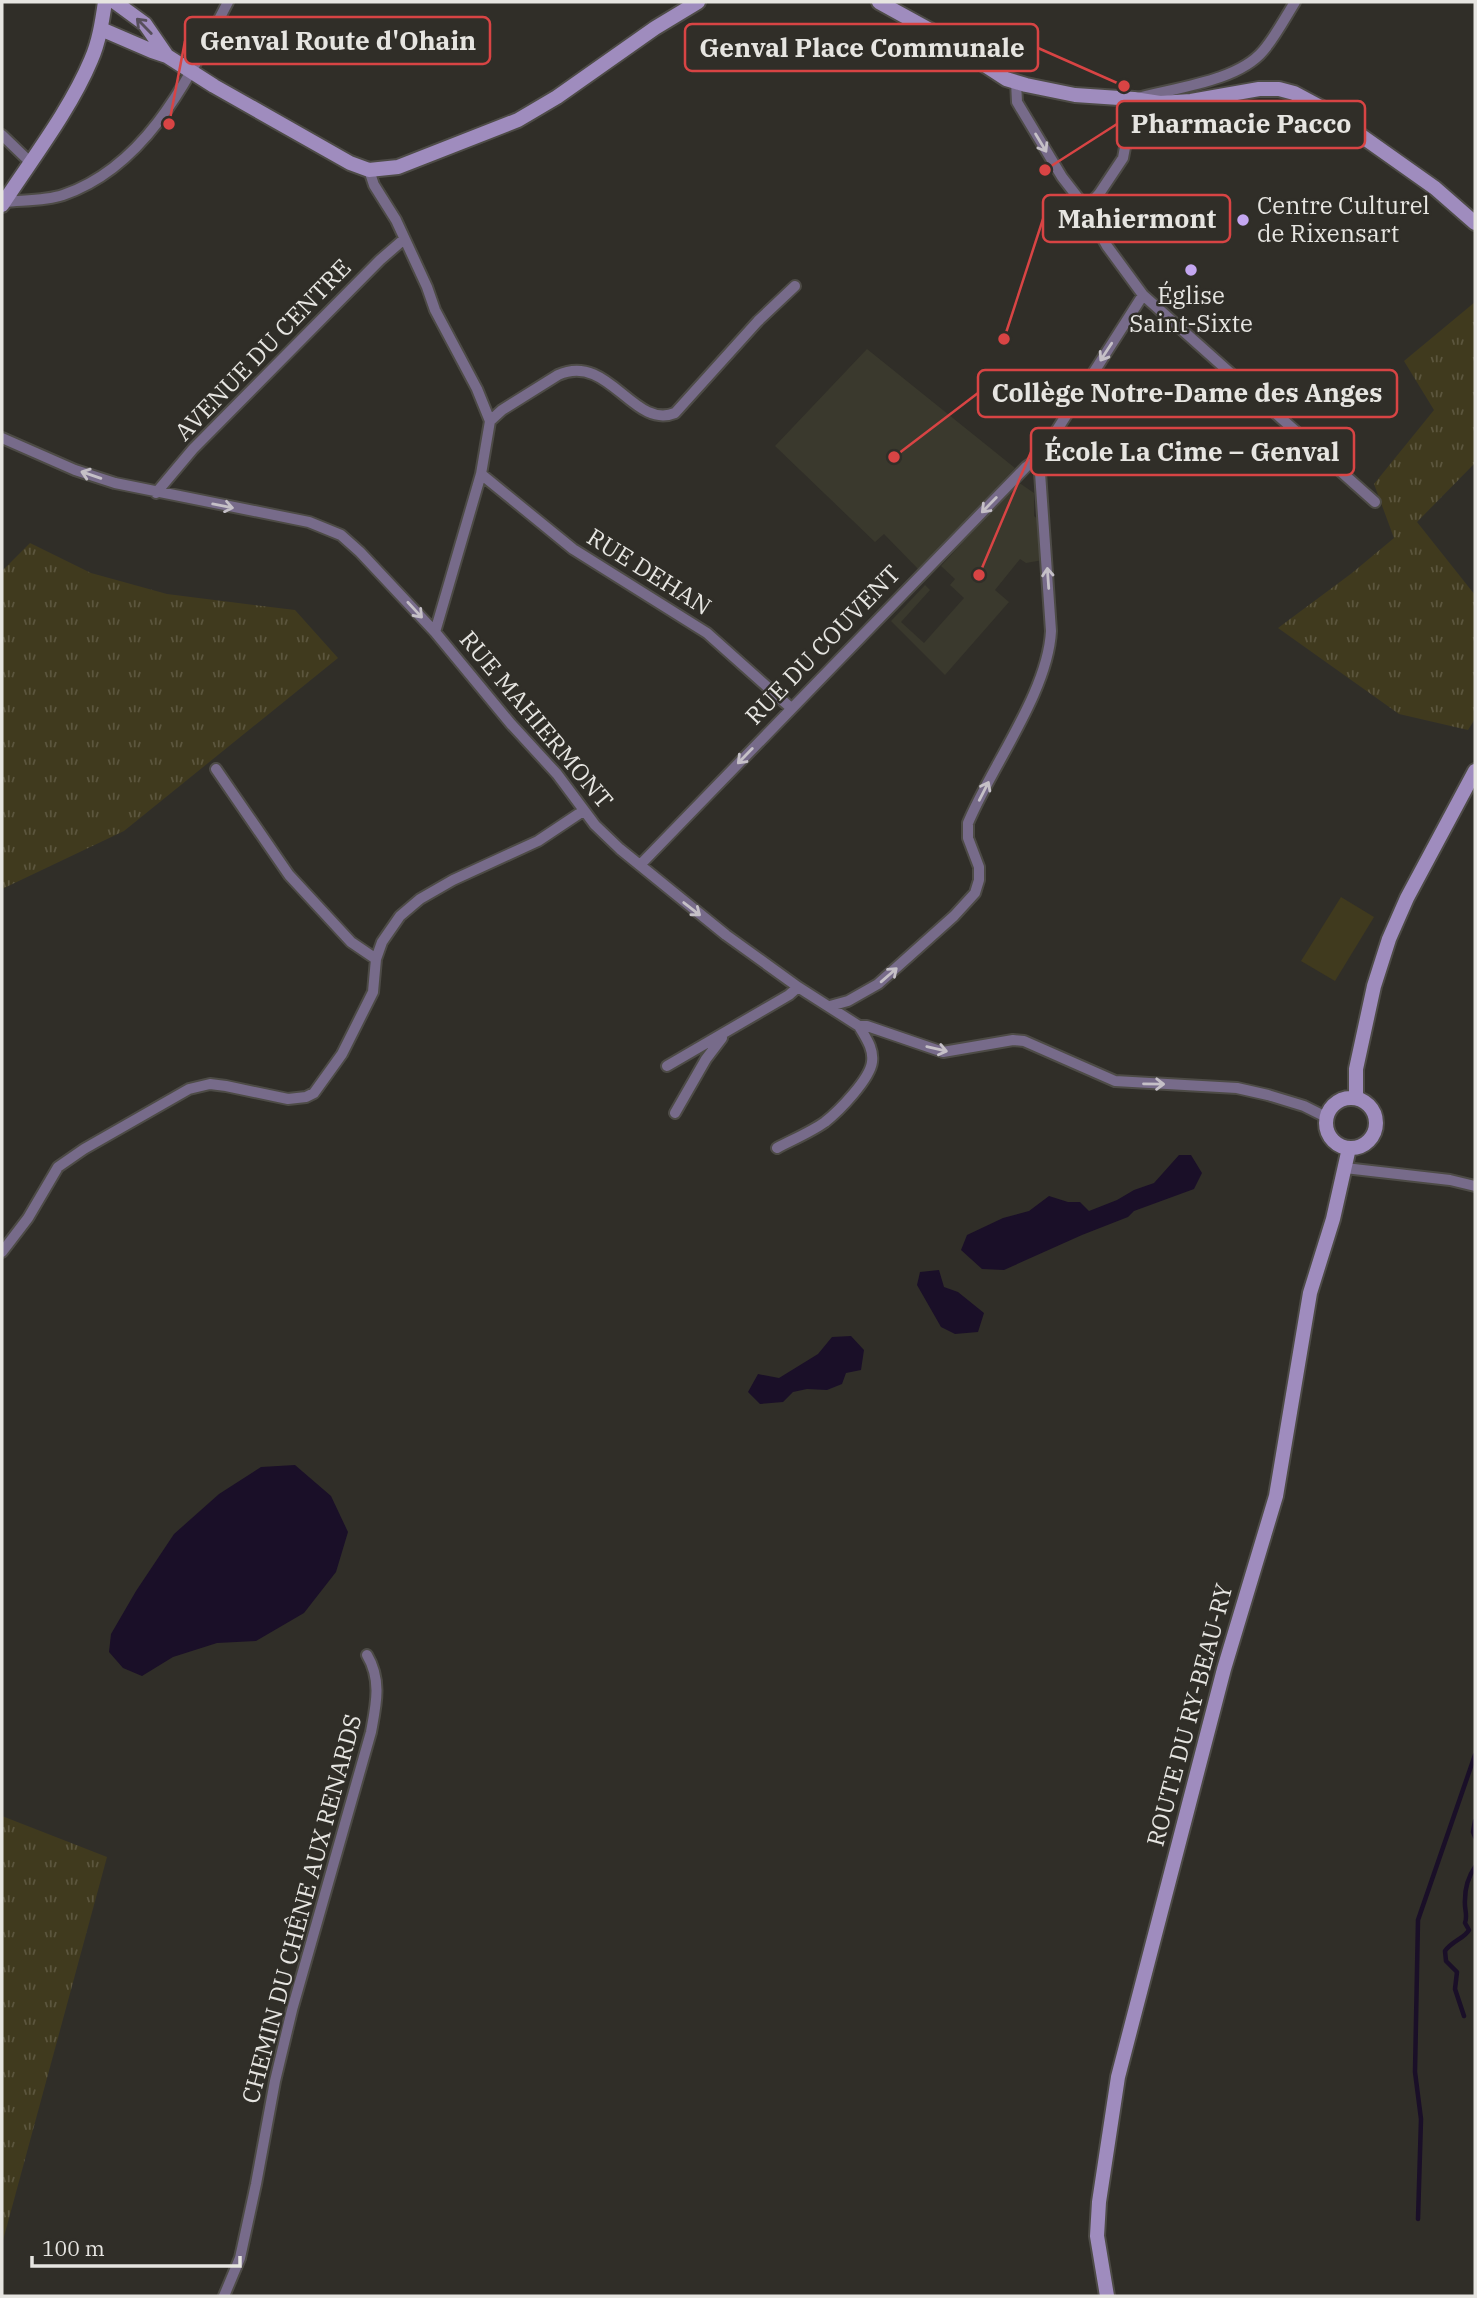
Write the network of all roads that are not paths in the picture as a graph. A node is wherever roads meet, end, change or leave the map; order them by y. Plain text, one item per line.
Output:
1 (105, 2) edge
2 (115, 2) edge
3 (228, 2) edge
4 (710, 2) edge
5 (879, 2) edge
6 (1295, 2) edge
7 (694, 5) edge
8 (101, 29) junction
9 (167, 56) junction
10 (192, 72) junction
11 (1016, 82) junction
12 (1133, 99) junction
13 (2, 135) edge
14 (30, 162) junction
15 (369, 170) junction
16 (3, 203) edge
17 (1086, 208) junction
18 (1475, 223) edge
19 (403, 240) junction
20 (795, 286) dead end
21 (1143, 295) junction
22 (490, 421) junction
23 (2, 438) edge
24 (1039, 458) junction
25 (481, 474) junction
26 (156, 493) junction
27 (1374, 502) dead end
28 (435, 632) junction
29 (791, 708) junction
30 (216, 769) dead end
31 (1475, 771) edge
32 (583, 811) junction
33 (640, 865) junction
34 (376, 959) junction
35 (798, 987) junction
36 (830, 1006) junction
37 (859, 1026) junction
38 (726, 1033) junction
39 (667, 1066) dead end
40 (1356, 1098) junction
41 (675, 1112) dead end
42 (1326, 1117) junction
43 (776, 1148) dead end
44 (1349, 1148) junction
45 (1345, 1168) junction
46 (1475, 1186) edge
47 (2, 1252) edge
48 (367, 1655) dead end
49 (224, 2296) edge
50 (1107, 2296) edge

1 - 8 street
9 -> 2 street
3 - 10 street
4 - 7 street
5 - 11 street
6 - 12 street
7 - 15 street
8 - 9 street
8 - 14 street
9 - 10 street
10 - 15 street
10 - 16 street
11 - 12 street
11 -> 17 street
12 - 17 street
12 - 18 street
13 - 14 street
14 - 16 street
15 - 19 street
17 - 21 street
19 - 22 street
19 - 26 street, AVENUE DU CENTRE
20 - 22 street
21 -> 24 street, RUE DU COUVENT
21 - 27 street
22 - 25 street, RUE MAHIERMONT
26 -> 23 street
24 -> 29 street, RUE DU COUVENT
36 -> 24 street
25 - 28 street, RUE MAHIERMONT
25 - 29 street, RUE DEHAN
26 -> 28 street
28 - 32 street, RUE MAHIERMONT
29 -> 33 street, RUE DU COUVENT
30 - 34 street
31 - 40 street
32 - 33 street, RUE MAHIERMONT
32 - 34 street
33 -> 35 street, RUE MAHIERMONT
34 - 47 street
35 - 36 street, RUE MAHIERMONT
35 - 38 street
36 - 37 street, RUE MAHIERMONT
37 -> 42 street, RUE MAHIERMONT
37 - 43 street
38 - 39 street
38 - 41 street
40 - 42 street
40 - 44 street
42 - 44 street
44 - 45 street, ROUTE DU RY-BEAU-RY
45 - 46 street
45 - 50 street, ROUTE DU RY-BEAU-RY
48 - 49 street, CHEMIN DU CHÊNE AUX RENARDS

